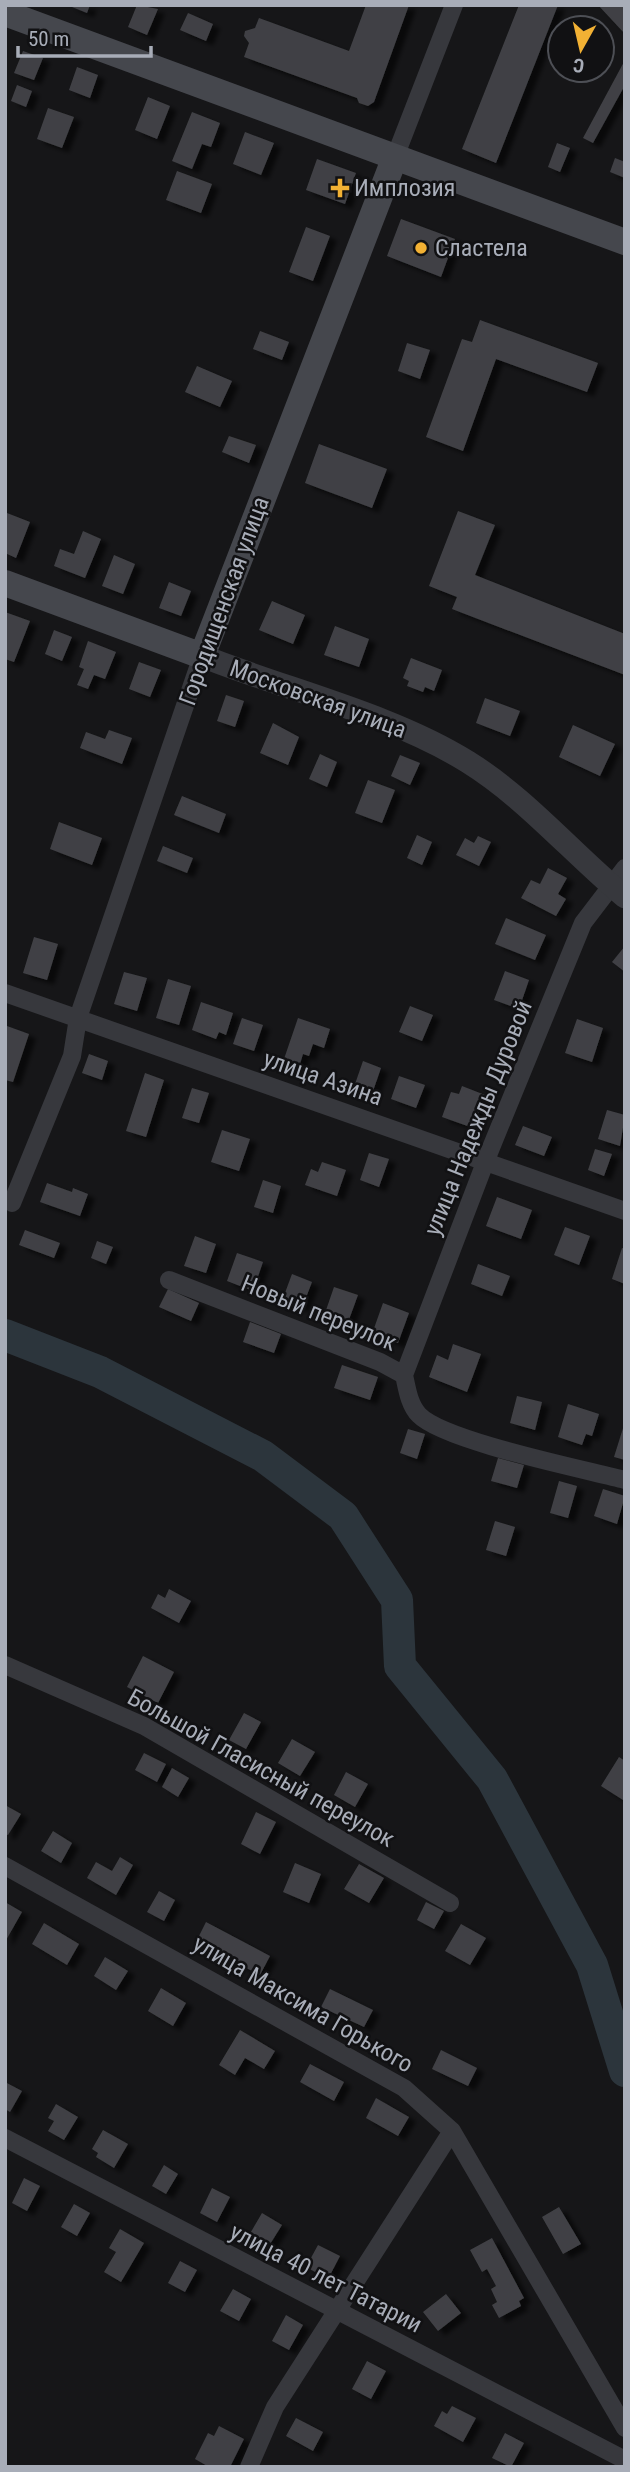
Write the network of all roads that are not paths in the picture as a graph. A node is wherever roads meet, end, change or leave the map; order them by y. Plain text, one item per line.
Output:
1 (454, 5) edge
2 (5, 13) edge
3 (395, 157) junction
4 (625, 242) edge
5 (5, 583) edge
6 (202, 656) junction
7 (620, 883) edge
8 (5, 992) edge
9 (78, 1018) junction
10 (486, 1160) junction
11 (12, 1203) dead end
12 (625, 1211) edge
13 (169, 1280) dead end
14 (404, 1375) junction
15 (625, 1480) edge
16 (5, 1665) edge
17 (5, 1866) edge
18 (450, 1903) dead end
19 (452, 2131) junction
20 (5, 2138) edge
21 (337, 2311) junction
22 (625, 2428) edge
23 (625, 2460) edge
24 (249, 2467) edge

1 - 3 street, Городищенская улица
2 - 3 main road
3 - 4 main road
3 - 6 main road, Городищенская улица
5 - 6 main road, Московская улица
6 - 7 street, Московская улица
6 - 9 street, Городищенская улица
7 - 10 street, улица Надежды Дуровой
8 - 9 street, улица Азина
9 - 10 street, улица Азина
9 - 11 street, Городищенская улица
10 - 12 street, улица Азина
10 - 14 street, улица Надежды Дуровой
13 - 14 street, Новый переулок
14 - 15 street, Новый переулок
16 - 18 street, Большой Гласисный переулок
17 - 19 street, улица Максима Горького
19 - 21 street
19 - 22 street, улица Максима Горького
20 - 21 street, улица 40 лет Татарии
21 - 23 street, улица 40 лет Татарии
21 - 24 street

